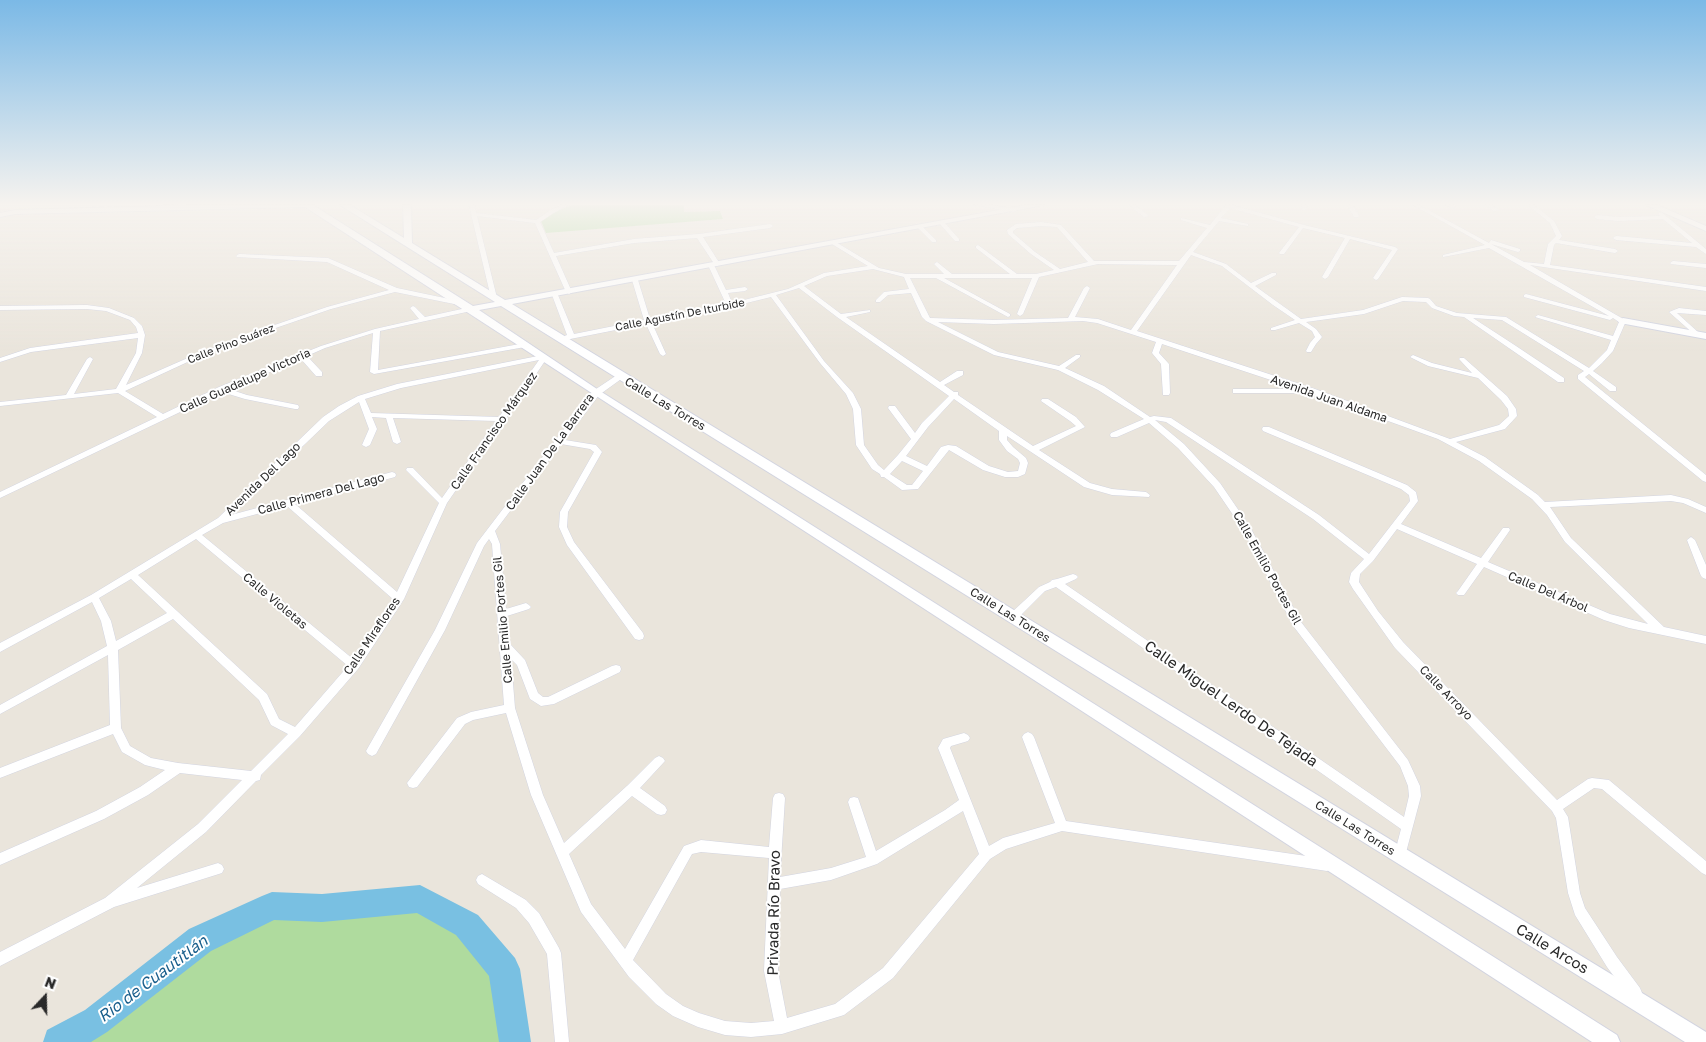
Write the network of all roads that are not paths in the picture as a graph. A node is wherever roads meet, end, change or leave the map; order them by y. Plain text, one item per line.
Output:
1 (1190, 253) edge
2 (383, 254) edge
3 (420, 254) edge
4 (485, 254) edge
5 (560, 254) edge
6 (708, 254) edge
7 (773, 254) edge
8 (851, 254) edge
9 (987, 254) edge
10 (1034, 254) edge
11 (1083, 254) edge
12 (1192, 254) edge
13 (1339, 254) edge
14 (1392, 254) edge
15 (1455, 254) edge
16 (1504, 254) edge
17 (1549, 254) edge
18 (552, 255) joint
19 (239, 256) dead end
20 (1444, 256) dead end
21 (1520, 262) junction
22 (1092, 263) junction
23 (1181, 263) junction
24 (1673, 263) dead end
25 (714, 264) junction
26 (938, 264) dead end
27 (1547, 266) junction
28 (1706, 266) edge
29 (874, 268) junction
30 (1059, 271) junction
31 (1274, 274) dead end
32 (906, 276) junction
33 (936, 276) junction
34 (950, 276) junction
35 (1036, 276) junction
36 (1018, 277) junction
37 (1325, 277) dead end
38 (1376, 278) dead end
39 (634, 280) junction
40 (1251, 285) junction
41 (800, 286) junction
42 (1087, 288) dead end
43 (745, 289) dead end
44 (1706, 289) edge
45 (395, 290) junction
46 (912, 291) junction
47 (569, 292) junction
48 (723, 292) junction
49 (555, 295) junction
50 (773, 295) junction
51 (1526, 296) dead end
52 (498, 301) junction
53 (878, 301) dead end
54 (462, 303) junction
55 (730, 305) junction
56 (0, 308) edge
57 (413, 308) dead end
58 (471, 309) junction
59 (868, 310) dead end
60 (1706, 313) edge
61 (1020, 314) dead end
62 (1008, 315) dead end
63 (839, 316) junction
64 (1462, 316) junction
65 (1538, 317) dead end
66 (422, 318) junction
67 (1071, 319) junction
68 (928, 320) junction
69 (954, 321) junction
70 (1299, 321) junction
71 (1622, 321) junction
72 (648, 322) junction
73 (1273, 329) dead end
74 (377, 330) junction
75 (1132, 332) junction
76 (953, 333) junction
77 (142, 335) junction
78 (1701, 335) edge
79 (571, 336) junction
80 (560, 339) junction
81 (1616, 339) junction
82 (1160, 341) junction
83 (525, 345) junction
84 (1309, 351) dead end
85 (663, 354) dead end
86 (302, 355) junction
87 (1078, 356) dead end
88 (1413, 357) dead end
89 (544, 358) junction
90 (90, 359) dead end
91 (1462, 359) dead end
92 (0, 360) edge
93 (1060, 368) junction
94 (1589, 370) junction
95 (960, 373) dead end
96 (319, 374) dead end
97 (620, 376) junction
98 (1479, 377) junction
99 (1561, 380) dead end
100 (940, 385) junction
101 (222, 389) junction
102 (1613, 389) dead end
103 (118, 391) junction
104 (1236, 391) dead end
105 (1262, 391) junction
106 (1312, 392) junction
107 (596, 393) junction
108 (1166, 393) dead end
109 (954, 394) junction
110 (68, 397) junction
111 (361, 398) junction
112 (1245, 398) dead end
113 (1045, 401) dead end
114 (0, 404) edge
115 (295, 407) dead end
116 (892, 408) dead end
117 (0, 410) edge
118 (368, 415) junction
119 (389, 416) junction
120 (163, 417) junction
121 (504, 419) junction
122 (1150, 420) junction
123 (1266, 429) dead end
124 (1003, 430) junction
125 (1114, 435) dead end
126 (915, 439) junction
127 (559, 440) junction
128 (1450, 441) junction
129 (397, 442) dead end
130 (366, 444) dead end
131 (1034, 449) junction
132 (901, 457) junction
133 (410, 470) dead end
134 (928, 470) junction
135 (392, 475) dead end
136 (884, 475) junction
137 (1706, 478) edge
138 (0, 495) edge
139 (1146, 495) dead end
140 (288, 502) junction
141 (443, 503) junction
142 (1544, 505) junction
143 (1706, 510) edge
144 (221, 520) junction
145 (1396, 525) junction
146 (1506, 530) dead end
147 (491, 532) junction
148 (196, 535) junction
149 (1691, 540) dead end
150 (1370, 559) junction
151 (1481, 563) junction
152 (132, 574) junction
153 (1706, 576) edge
154 (1073, 577) dead end
155 (1055, 582) junction
156 (1461, 593) dead end
157 (94, 597) junction
158 (399, 600) junction
159 (526, 607) dead end
160 (503, 613) junction
161 (174, 614) junction
162 (1013, 617) junction
163 (1660, 630) junction
164 (639, 636) dead end
165 (1706, 640) edge
166 (504, 646) junction
167 (0, 648) edge
168 (113, 648) junction
169 (354, 666) junction
170 (616, 669) dead end
171 (510, 708) junction
172 (0, 710) edge
173 (116, 728) junction
174 (296, 733) junction
175 (1028, 737) dead end
176 (964, 738) dead end
177 (372, 751) dead end
178 (659, 761) dead end
179 (178, 768) junction
180 (0, 772) edge
181 (256, 776) junction
182 (413, 783) dead end
183 (632, 789) junction
184 (779, 798) dead end
185 (854, 802) dead end
186 (964, 803) junction
187 (1556, 807) junction
188 (660, 810) dead end
189 (1062, 826) junction
190 (1407, 826) junction
191 (562, 852) junction
192 (775, 853) junction
193 (986, 854) junction
194 (1400, 856) junction
195 (0, 859) edge
196 (873, 860) junction
197 (1336, 866) junction
198 (218, 869) dead end
199 (1706, 869) edge
200 (482, 880) dead end
201 (773, 884) junction
202 (110, 902) junction
203 (0, 959) edge
204 (625, 961) junction
205 (1643, 1005) junction
206 (782, 1027) junction
207 (562, 1042) edge
208 (1610, 1042) edge
209 (1704, 1042) edge

1 - 23 street
2 - 54 main road, Calle Juan De La Barrera
3 - 52 main road
4 - 52 street
5 - 18 street
6 - 25 street
7 - 25 main road, Calle Guadalupe Victoria
8 - 29 street
9 - 36 street
10 - 30 street
11 - 22 street
12 - 40 street
13 - 37 street
14 - 38 street
15 - 20 street
16 - 21 street
17 - 27 street
18 - 47 street
19 - 45 street
21 - 27 street
21 - 71 street
22 - 23 street
22 - 30 street
23 - 75 street
24 - 28 street
25 - 39 main road, Calle Guadalupe Victoria
25 - 48 street
26 - 34 street
27 - 44 street
29 - 32 street
29 - 41 street, Calle Agustín De Iturbide
30 - 35 street
31 - 40 street
32 - 33 street
32 - 46 street
33 - 34 street
33 - 62 street
34 - 36 street
35 - 36 street
35 - 61 street
39 - 47 main road, Calle Guadalupe Victoria
39 - 72 street
40 - 70 street
41 - 50 street, Calle Agustín De Iturbide
41 - 63 street
42 - 67 street
43 - 48 street
45 - 54 street, Calle Pino Suárez
45 - 103 street, Calle Pino Suárez
46 - 53 street
46 - 68 street
47 - 49 main road, Calle Guadalupe Victoria
48 - 55 street
49 - 52 main road, Calle Guadalupe Victoria
49 - 79 street
50 - 55 street, Calle Agustín De Iturbide
50 - 136 street
51 - 71 street
52 - 58 main road, Calle Guadalupe Victoria
52 - 80 main road
54 - 58 main road, Calle Juan De La Barrera
55 - 72 street, Calle Agustín De Iturbide
56 - 77 street
57 - 66 street
58 - 66 street, Calle Guadalupe Victoria
58 - 83 main road, Calle Juan De La Barrera
59 - 63 street
60 - 78 street
63 - 100 street
64 - 70 street
64 - 94 street
64 - 99 street
65 - 81 street
66 - 74 street, Calle Guadalupe Victoria
67 - 69 street, Avenida Juan Aldama
67 - 75 street, Avenida Juan Aldama
68 - 69 street, Avenida Juan Aldama
68 - 76 street, Calle Emilio Portes Gil
69 - 76 street
70 - 73 street
70 - 84 street
71 - 78 main road
71 - 81 street
72 - 79 street, Calle Agustín De Iturbide
72 - 85 street
74 - 83 street
74 - 86 street, Calle Guadalupe Victoria
75 - 82 street, Avenida Juan Aldama
76 - 93 street, Calle Emilio Portes Gil
77 - 92 street
77 - 103 street
79 - 80 street, Calle Agustín De Iturbide
80 - 97 main road
81 - 94 street
82 - 106 street, Avenida Juan Aldama
82 - 108 street
83 - 89 main road, Calle Juan De La Barrera
86 - 96 street
86 - 101 street, Calle Guadalupe Victoria
87 - 93 street
88 - 98 street
89 - 107 main road, Calle Juan De La Barrera
89 - 111 street, Avenida Del Lago
89 - 121 street, Calle Francisco Márquez
90 - 110 street
91 - 98 street
93 - 122 street, Calle Emilio Portes Gil
94 - 102 street
94 - 137 street
95 - 100 street
97 - 107 street
97 - 162 main road, Calle Las Torres
98 - 128 street
100 - 109 street
101 - 115 street
101 - 120 street, Calle Guadalupe Victoria
103 - 110 street, Calle Pino Suárez
103 - 120 street
104 - 105 street
105 - 106 street
105 - 112 street
106 - 128 street, Avenida Juan Aldama
107 - 127 street, Calle Juan De La Barrera
107 - 197 main road, Calle Las Torres
109 - 124 street
109 - 126 street
110 - 114 street, Calle Pino Suárez
111 - 118 street
111 - 144 street, Avenida Del Lago
113 - 131 street
114 - 117 street
116 - 126 street
118 - 119 street
118 - 130 street
119 - 121 street
119 - 129 street
120 - 138 street, Calle Guadalupe Victoria
121 - 141 street, Calle Francisco Márquez
122 - 125 street
122 - 150 street
122 - 190 street, Calle Emilio Portes Gil
123 - 145 street
124 - 131 street
124 - 134 street
126 - 132 street
127 - 147 street, Calle Juan De La Barrera
127 - 164 street
128 - 142 street, Avenida Juan Aldama
131 - 139 street
132 - 134 street
132 - 136 street
133 - 141 street
134 - 136 street
135 - 140 street, Calle Primera Del Lago
140 - 144 street, Calle Primera Del Lago
140 - 158 street
141 - 158 street, Calle Miraflores
142 - 143 street
142 - 163 street, Avenida Juan Aldama
144 - 148 street, Avenida Del Lago
145 - 150 street
145 - 151 street, Calle Del Árbol
146 - 151 street
147 - 160 street, Calle Emilio Portes Gil
147 - 177 street, Calle Juan De La Barrera
148 - 152 street, Avenida Del Lago
148 - 169 street, Calle Violetas
149 - 153 street
150 - 187 street, Calle Arroyo
151 - 156 street
151 - 163 street, Calle Del Árbol
152 - 157 street, Avenida Del Lago
152 - 161 street
154 - 155 street
155 - 162 street
155 - 190 street, Calle Miguel Lerdo De Tejada
157 - 167 street, Avenida Del Lago
157 - 168 street
158 - 169 street, Calle Miraflores
159 - 160 street
160 - 166 street, Calle Emilio Portes Gil
161 - 168 street
161 - 174 street
162 - 194 main road, Calle Las Torres
163 - 165 street, Calle Del Árbol
166 - 170 street
166 - 171 street, Calle Emilio Portes Gil
168 - 172 street
168 - 173 street
169 - 174 street, Calle Miraflores
171 - 182 street
171 - 191 street, Calle Emilio Portes Gil
173 - 179 street
173 - 180 street
174 - 181 street, Calle Miraflores
175 - 189 street
176 - 186 street
178 - 183 street
179 - 181 street
179 - 195 street
181 - 202 street
183 - 188 street
183 - 191 street
184 - 192 street, Privada Río Bravo
185 - 196 street
186 - 193 street
186 - 196 street
187 - 199 street
187 - 205 street
189 - 193 street
189 - 197 street
190 - 194 street, Calle Emilio Portes Gil
191 - 204 street, Calle Emilio Portes Gil
192 - 201 street, Privada Río Bravo
192 - 204 street
193 - 206 street, Calle Emilio Portes Gil
194 - 205 main road, Calle Arcos
196 - 201 street
197 - 208 main road
198 - 202 street
200 - 207 street
201 - 206 street, Privada Río Bravo
202 - 203 street
204 - 206 street, Calle Emilio Portes Gil
205 - 209 main road, Calle Arcos

